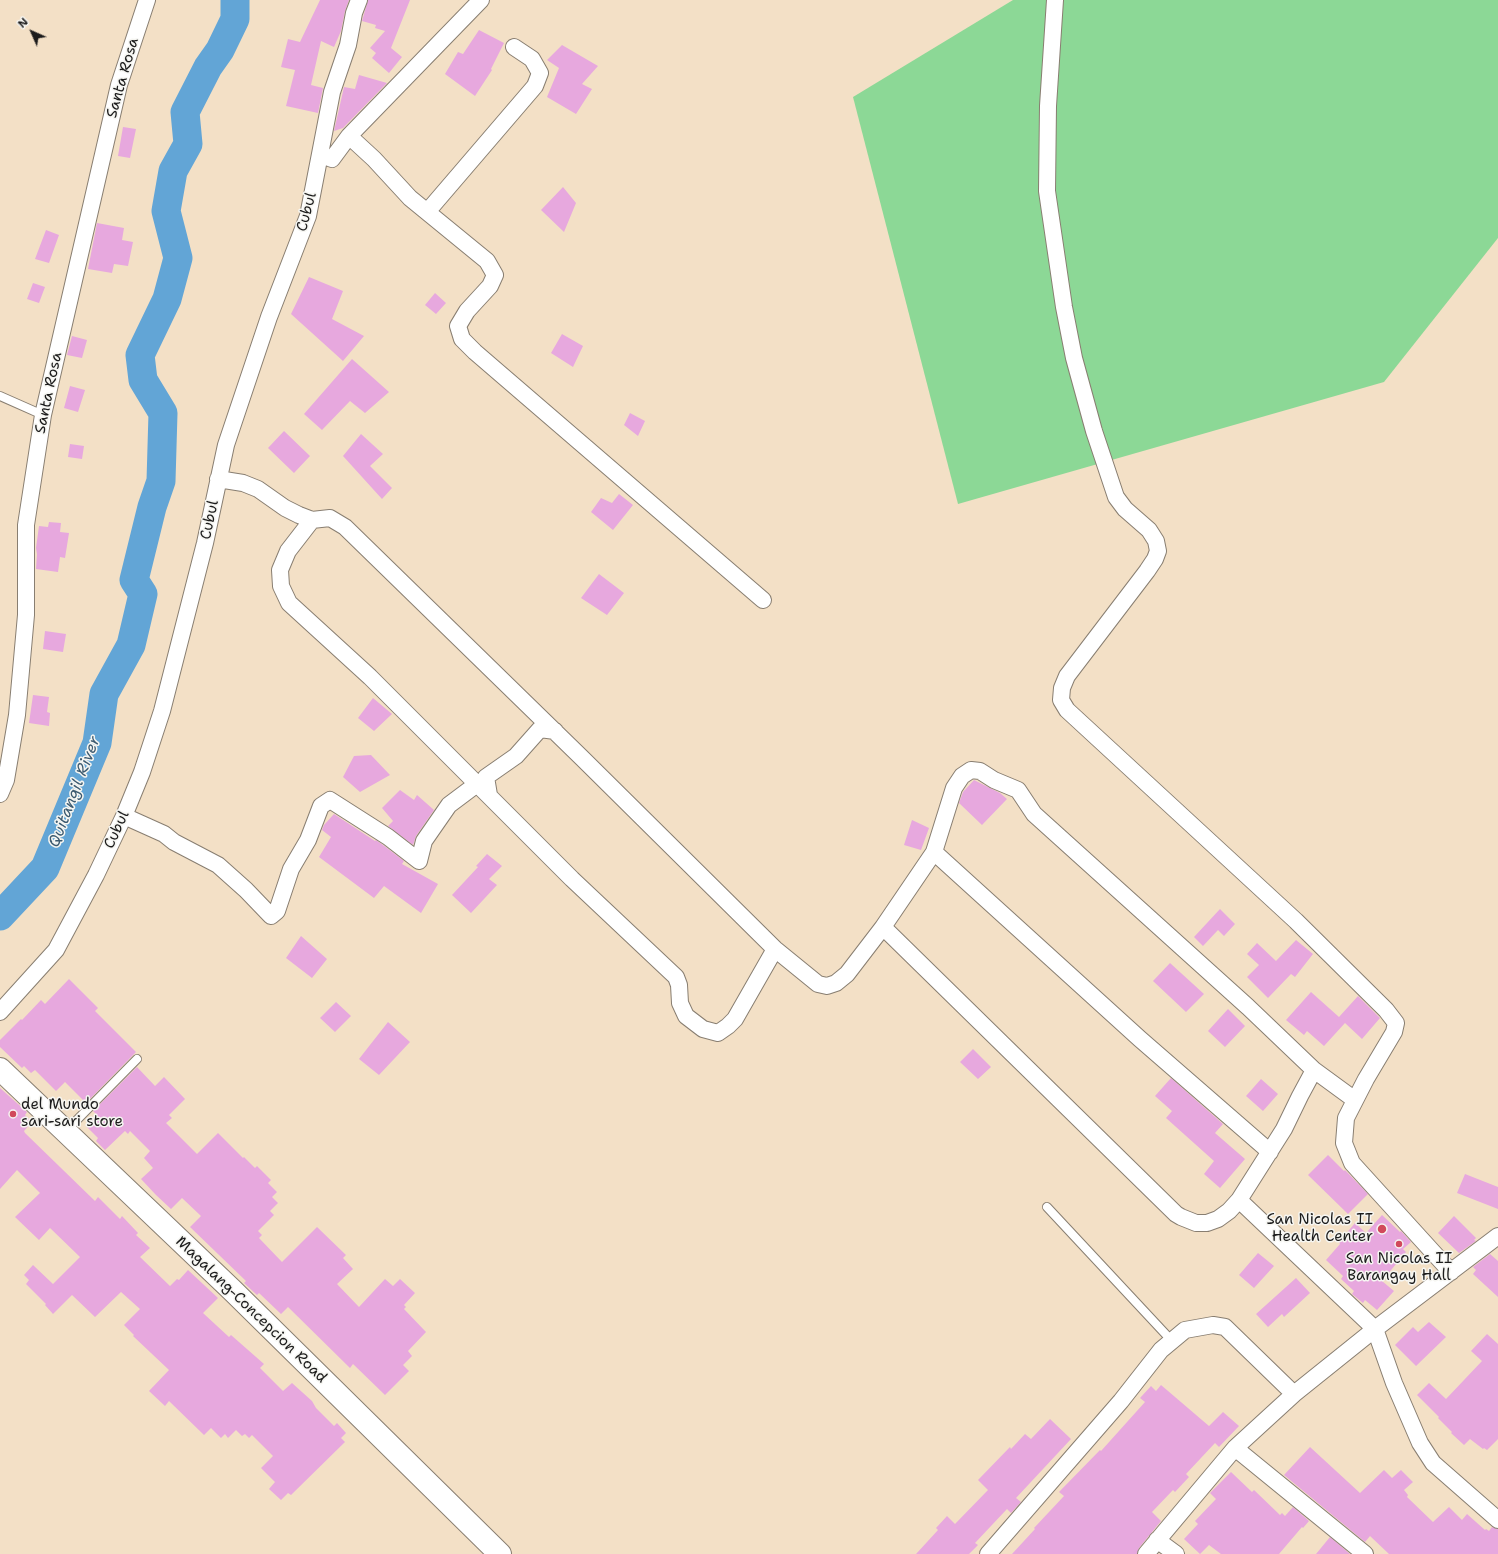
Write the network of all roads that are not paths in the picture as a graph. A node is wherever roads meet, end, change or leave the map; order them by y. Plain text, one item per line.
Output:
1 (147, 0) edge
2 (359, 0) edge
3 (481, 0) edge
4 (1055, 0) edge
5 (514, 47) dead end
6 (349, 136) junction
7 (320, 154) junction
8 (428, 212) junction
9 (0, 396) edge
10 (43, 415) junction
11 (218, 479) junction
12 (312, 520) junction
13 (763, 600) dead end
14 (555, 731) junction
15 (477, 784) junction
16 (0, 794) edge
17 (489, 796) junction
18 (124, 816) junction
19 (934, 852) junction
20 (883, 927) junction
21 (775, 949) junction
22 (0, 1012) edge
23 (137, 1059) dead end
24 (0, 1069) edge
25 (1314, 1070) junction
26 (1355, 1100) junction
27 (65, 1132) junction
28 (1270, 1152) junction
29 (1239, 1200) junction
30 (1047, 1207) dead end
31 (1498, 1236) edge
32 (1451, 1272) junction
33 (1375, 1329) junction
34 (1172, 1341) junction
35 (1294, 1394) junction
36 (1234, 1448) junction
37 (1498, 1520) edge
38 (1158, 1540) junction
39 (500, 1554) edge
40 (988, 1554) edge
41 (1146, 1554) edge
42 (1176, 1554) edge
43 (1365, 1554) edge

1 - 10 street, Santa Rosa
2 - 7 street, Cubul
3 - 6 street
4 - 26 street
5 - 8 street
6 - 7 street
6 - 8 street
7 - 11 street, Cubul
8 - 13 street
9 - 10 lane
10 - 16 street, Santa Rosa
11 - 12 street
11 - 18 street, Cubul
12 - 14 street
12 - 15 street
14 - 17 street
14 - 21 street
15 - 17 street
15 - 18 street
17 - 21 street
18 - 22 street, Cubul
19 - 20 street
19 - 25 street
19 - 28 street
20 - 21 street
20 - 29 street
23 - 27 lane
24 - 27 main road, Magalang-Concepcion Road
25 - 26 street
25 - 28 street
26 - 32 street
27 - 39 main road, Magalang-Concepcion Road
28 - 29 street
29 - 33 street
30 - 34 lane
31 - 32 street
32 - 33 street
33 - 35 street
33 - 37 street
34 - 35 street
34 - 40 street
35 - 36 street
36 - 38 street
36 - 43 street
38 - 41 street
38 - 42 street

